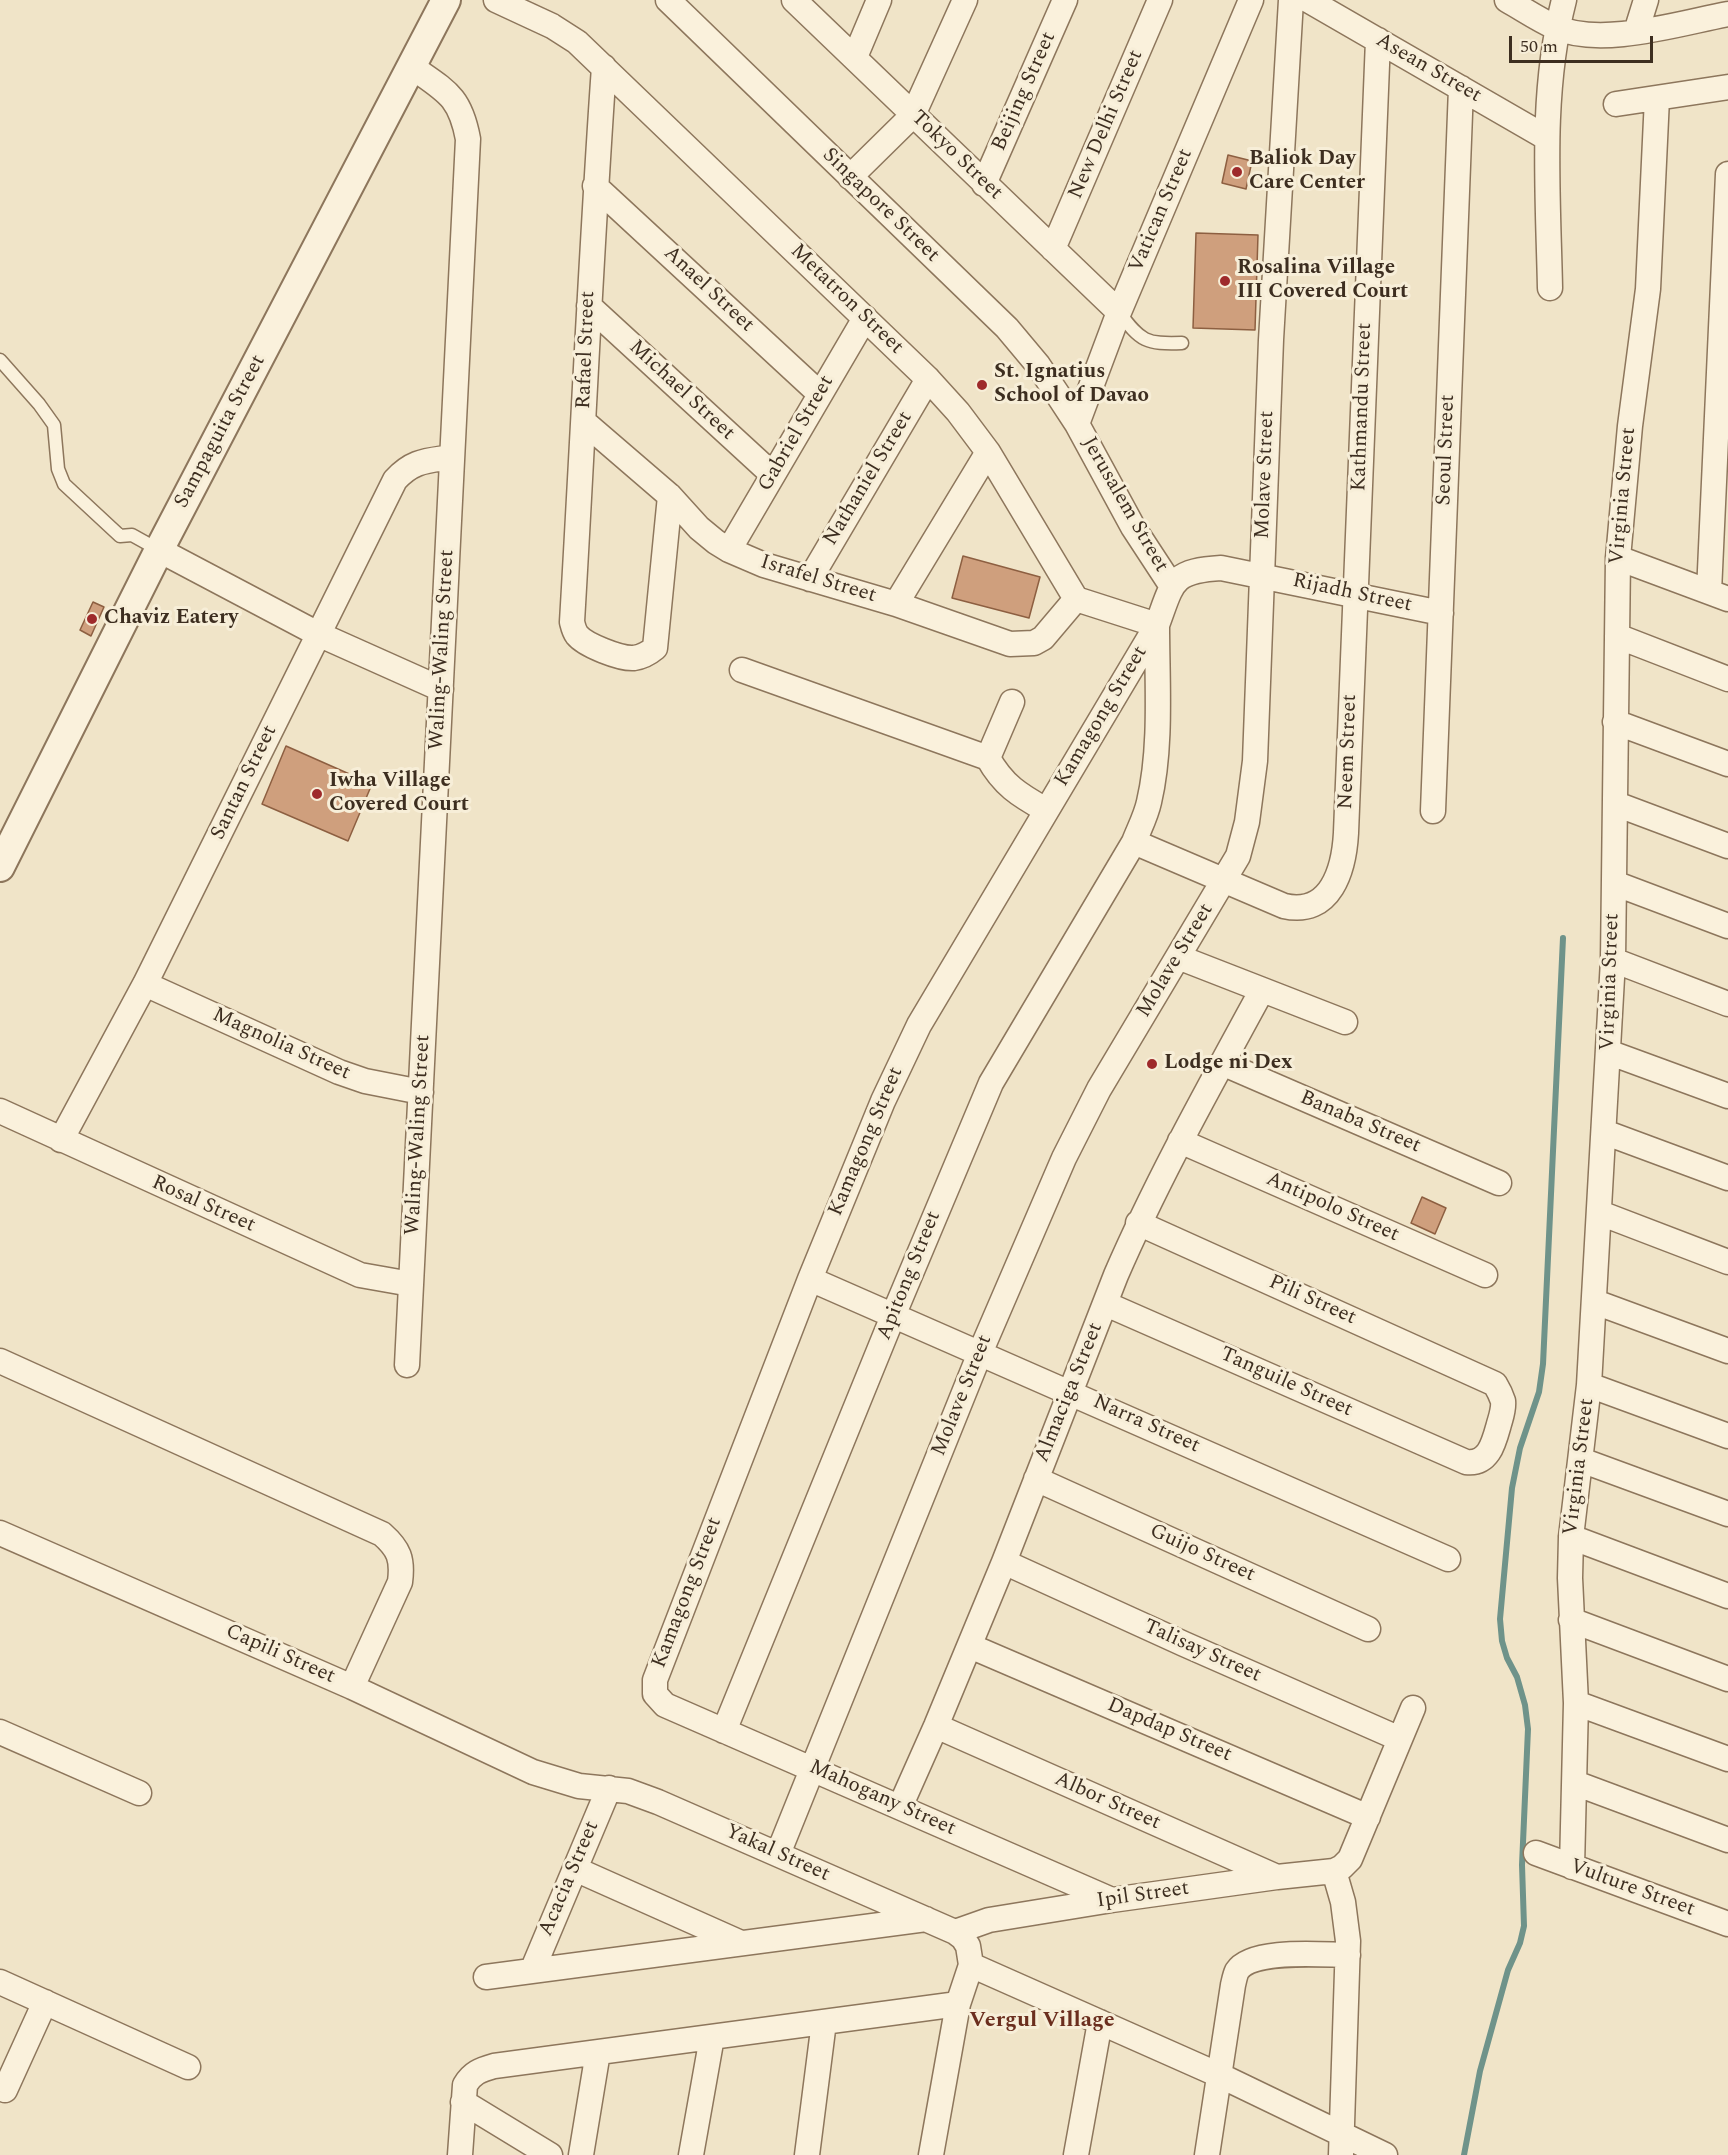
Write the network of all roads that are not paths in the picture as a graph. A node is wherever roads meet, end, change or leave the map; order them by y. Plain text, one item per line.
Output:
1 (446, 0) edge
2 (496, 0) edge
3 (668, 0) edge
4 (794, 0) edge
5 (879, 0) edge
6 (966, 0) edge
7 (1065, 0) edge
8 (1160, 0) edge
9 (1251, 0) edge
10 (1291, 0) edge
11 (1308, 0) edge
12 (1507, 0) edge
13 (1564, 0) edge
14 (1646, 0) edge
15 (1728, 14) edge
16 (1557, 28) junction
17 (1636, 32) junction
18 (1378, 40) junction
19 (855, 57) junction
20 (412, 67) junction
21 (604, 67) junction
22 (1728, 87) edge
23 (1461, 88) junction
24 (1657, 98) junction
25 (1616, 104) dead end
26 (913, 115) junction
27 (1547, 138) junction
28 (1728, 174) edge
29 (850, 177) junction
30 (984, 184) junction
31 (596, 186) junction
32 (1053, 249) junction
33 (1550, 288) dead end
34 (588, 306) junction
35 (1119, 312) junction
36 (865, 318) junction
37 (1182, 343) dead end
38 (0, 360) edge
39 (928, 380) junction
40 (820, 394) junction
41 (584, 422) junction
42 (1077, 424) junction
43 (988, 452) junction
44 (452, 457) junction
45 (773, 475) junction
46 (670, 496) junction
47 (159, 550) junction
48 (729, 550) junction
49 (1618, 558) junction
50 (1262, 575) junction
51 (810, 579) junction
52 (1171, 585) junction
53 (1356, 595) junction
54 (1718, 595) edge
55 (1076, 599) junction
56 (896, 604) junction
57 (1441, 613) junction
58 (1157, 625) junction
59 (318, 634) junction
60 (1617, 636) junction
61 (742, 670) dead end
62 (1728, 679) edge
63 (441, 689) junction
64 (1012, 702) dead end
65 (1615, 722) junction
66 (988, 758) junction
67 (1728, 764) edge
68 (1616, 804) junction
69 (1046, 810) junction
70 (1434, 811) dead end
71 (1134, 842) junction
72 (1728, 846) edge
73 (0, 867) edge
74 (1224, 881) junction
75 (1614, 883) junction
76 (1728, 926) edge
77 (1178, 957) junction
78 (1613, 960) junction
79 (145, 984) junction
80 (1262, 990) junction
81 (1728, 1005) edge
82 (1345, 1022) dead end
83 (1608, 1052) junction
84 (1222, 1063) junction
85 (421, 1092) junction
86 (1728, 1096) edge
87 (0, 1111) edge
88 (1604, 1132) junction
89 (61, 1140) junction
90 (1180, 1141) junction
91 (1728, 1178) edge
92 (1498, 1183) dead end
93 (1600, 1214) junction
94 (1138, 1223) junction
95 (1728, 1262) edge
96 (1485, 1275) dead end
97 (810, 1279) junction
98 (411, 1284) junction
99 (1595, 1302) junction
100 (1106, 1304) junction
101 (893, 1316) junction
102 (1728, 1351) edge
103 (980, 1353) junction
104 (0, 1361) edge
105 (407, 1365) dead end
106 (1589, 1385) junction
107 (1071, 1392) junction
108 (1728, 1436) edge
109 (1581, 1460) junction
110 (1466, 1462) joint
111 (1036, 1479) junction
112 (1728, 1514) edge
113 (0, 1533) edge
114 (1571, 1537) junction
115 (1448, 1559) dead end
116 (1004, 1562) junction
117 (1728, 1596) edge
118 (1571, 1620) junction
119 (1368, 1629) dead end
120 (970, 1646) junction
121 (1728, 1679) edge
122 (352, 1687) junction
123 (655, 1694) joint
124 (1576, 1703) junction
125 (1413, 1707) dead end
126 (936, 1726) junction
127 (724, 1731) junction
128 (0, 1732) edge
129 (1400, 1739) junction
130 (1728, 1760) edge
131 (813, 1769) junction
132 (558, 1781) joint
133 (1575, 1783) junction
134 (609, 1788) junction
135 (139, 1793) dead end
136 (900, 1807) junction
137 (1368, 1817) junction
138 (1728, 1840) edge
139 (1536, 1853) dead end
140 (778, 1854) junction
141 (1572, 1867) junction
142 (575, 1869) junction
143 (1334, 1871) junction
144 (1277, 1877) junction
145 (1112, 1900) junction
146 (928, 1919) junction
147 (1728, 1924) edge
148 (955, 1932) junction
149 (741, 1943) junction
150 (1348, 1955) junction
151 (971, 1965) junction
152 (532, 1971) junction
153 (486, 1977) dead end
154 (0, 1982) edge
155 (45, 2002) junction
156 (958, 2004) junction
157 (824, 2022) junction
158 (1100, 2022) junction
159 (712, 2037) junction
160 (598, 2052) junction
161 (188, 2067) dead end
162 (1219, 2076) junction
163 (2, 2089) edge
164 (463, 2102) junction
165 (1341, 2145) edge
166 (460, 2155) edge
167 (550, 2155) edge
168 (581, 2155) edge
169 (691, 2155) edge
170 (807, 2155) edge
171 (931, 2155) edge
172 (1076, 2155) edge
173 (1207, 2155) edge
174 (1385, 2155) edge

1 - 20 street, Sampaguita Street
2 - 21 street, Metatron Street
3 - 29 street, Singapore Street
4 - 19 street, Tokyo Street
5 - 19 street
6 - 26 street
7 - 30 street, Beijing Street
8 - 32 street, New Delhi Street
9 - 35 street, Vatican Street
10 - 50 street, Molave Street
11 - 18 street, Asean Street
12 - 16 street
13 - 16 street
14 - 17 street
15 - 17 street
16 - 17 street
16 - 27 street
18 - 23 street, Asean Street
18 - 53 street, Kathmandu Street
19 - 26 street, Tokyo Street
20 - 44 street, Waling-Waling Street
20 - 47 street, Sampaguita Street
21 - 31 street, Rafael Street
21 - 36 street, Metatron Street
22 - 24 street
23 - 27 street, Asean Street
23 - 57 street, Seoul Street
24 - 25 street
24 - 49 street, Virginia Street
26 - 29 street
26 - 30 street, Tokyo Street
27 - 33 street
28 - 54 street
29 - 42 street, Singapore Street
30 - 32 street, Tokyo Street
31 - 34 street, Rafael Street
31 - 40 street, Anael Street
32 - 35 street, Tokyo Street
34 - 41 street, Rafael Street
34 - 45 street, Michael Street
35 - 37 lane
35 - 42 street, Vatican Street
36 - 39 street, Metatron Street
36 - 40 street, Gabriel Street
38 - 47 lane
39 - 43 street, Metatron Street
39 - 51 street, Nathaniel Street
40 - 45 street, Gabriel Street
41 - 46 street, Israfel Street
41 - 46 street, Rafael Street
42 - 52 street, Jerusalem Street
43 - 55 street, Metatron Street
43 - 56 street
44 - 59 street, Santan Street
44 - 63 street, Waling-Waling Street
45 - 48 street, Gabriel Street
46 - 48 street, Israfel Street
47 - 59 street
47 - 73 street, Sampaguita Street
48 - 51 street, Israfel Street
49 - 54 street
49 - 60 street, Virginia Street
50 - 52 street, Rijadh Street
50 - 53 street, Rijadh Street
50 - 74 street, Molave Street
51 - 56 street, Israfel Street
52 - 58 street
53 - 57 street, Rijadh Street
53 - 74 street, Neem Street
55 - 56 street, Israfel Street
55 - 58 street
57 - 70 street, Seoul Street
58 - 69 street, Kamagong Street
58 - 71 street, Apitong Street
59 - 63 street
59 - 79 street, Santan Street
60 - 62 street
60 - 65 street, Virginia Street
61 - 66 street
63 - 85 street, Waling-Waling Street
64 - 66 street
65 - 67 street
65 - 68 street, Virginia Street
66 - 69 street
68 - 72 street
68 - 75 street, Virginia Street
69 - 97 street, Kamagong Street
71 - 74 street
71 - 101 street, Apitong Street
74 - 77 street, Molave Street
75 - 76 street
75 - 78 street, Virginia Street
77 - 80 street
77 - 103 street, Molave Street
78 - 81 street
78 - 83 street, Virginia Street
79 - 85 street, Magnolia Street
79 - 89 street, Santan Street
80 - 82 street
80 - 84 street, Almaciga Street
83 - 86 street
83 - 88 street, Virginia Street
84 - 90 street, Almaciga Street
84 - 92 street, Banaba Street
85 - 98 street, Waling-Waling Street
87 - 89 street, Rosal Street
88 - 91 street
88 - 93 street, Virginia Street
89 - 98 street, Rosal Street
90 - 94 street, Almaciga Street
90 - 96 street, Antipolo Street
93 - 95 street
93 - 99 street, Virginia Street
94 - 100 street, Almaciga Street
94 - 110 street, Pili Street
97 - 101 street, Narra Street
97 - 123 street, Kamagong Street
98 - 105 street, Waling-Waling Street
99 - 102 street
99 - 106 street, Virginia Street
100 - 107 street, Almaciga Street
100 - 110 street, Tanguile Street
101 - 103 street, Narra Street
101 - 127 street, Apitong Street
103 - 107 street, Narra Street
103 - 131 street, Molave Street
104 - 122 street
106 - 108 street
106 - 109 street, Virginia Street
107 - 111 street, Almaciga Street
107 - 115 street, Narra Street
109 - 112 street
109 - 114 street, Virginia Street
111 - 116 street, Almaciga Street
111 - 119 street, Guijo Street
113 - 122 street, Capili Street
114 - 117 street
114 - 118 street, Virginia Street
116 - 120 street, Almaciga Street
116 - 129 street, Talisay Street
118 - 121 street
118 - 124 street, Virginia Street
120 - 126 street, Almaciga Street
120 - 137 street, Dapdap Street
122 - 132 street, Capili Street
123 - 127 street, Mahogany Street
124 - 130 street
124 - 133 street, Virginia Street
125 - 129 street
126 - 136 street, Almaciga Street
126 - 144 street, Albor Street
127 - 131 street, Mahogany Street
128 - 135 street
129 - 137 street
131 - 136 street, Mahogany Street
131 - 140 street, Molave Street
132 - 134 street, Yakal Street
133 - 138 street
133 - 141 street, Virginia Street
134 - 140 street, Yakal Street
134 - 142 street, Acacia Street
136 - 145 street, Mahogany Street
137 - 143 street
139 - 141 street, Vulture Street
140 - 146 street, Yakal Street
141 - 147 street, Vulture Street
142 - 149 street
142 - 152 street, Acacia Street
143 - 144 street, Ipil Street
143 - 150 street
144 - 145 street, Ipil Street
145 - 148 street, Ipil Street
146 - 148 street, Yakal Street
146 - 149 street
148 - 151 street
149 - 152 street
150 - 162 street
150 - 165 street
151 - 156 street
151 - 158 street
152 - 153 street
154 - 155 street
155 - 161 street
155 - 163 street
156 - 157 street
156 - 171 street
157 - 159 street
157 - 170 street
158 - 162 street
158 - 172 street
159 - 160 street
159 - 169 street
160 - 164 street
160 - 168 street
162 - 165 street
162 - 173 street
164 - 166 street
164 - 167 street
165 - 174 street

